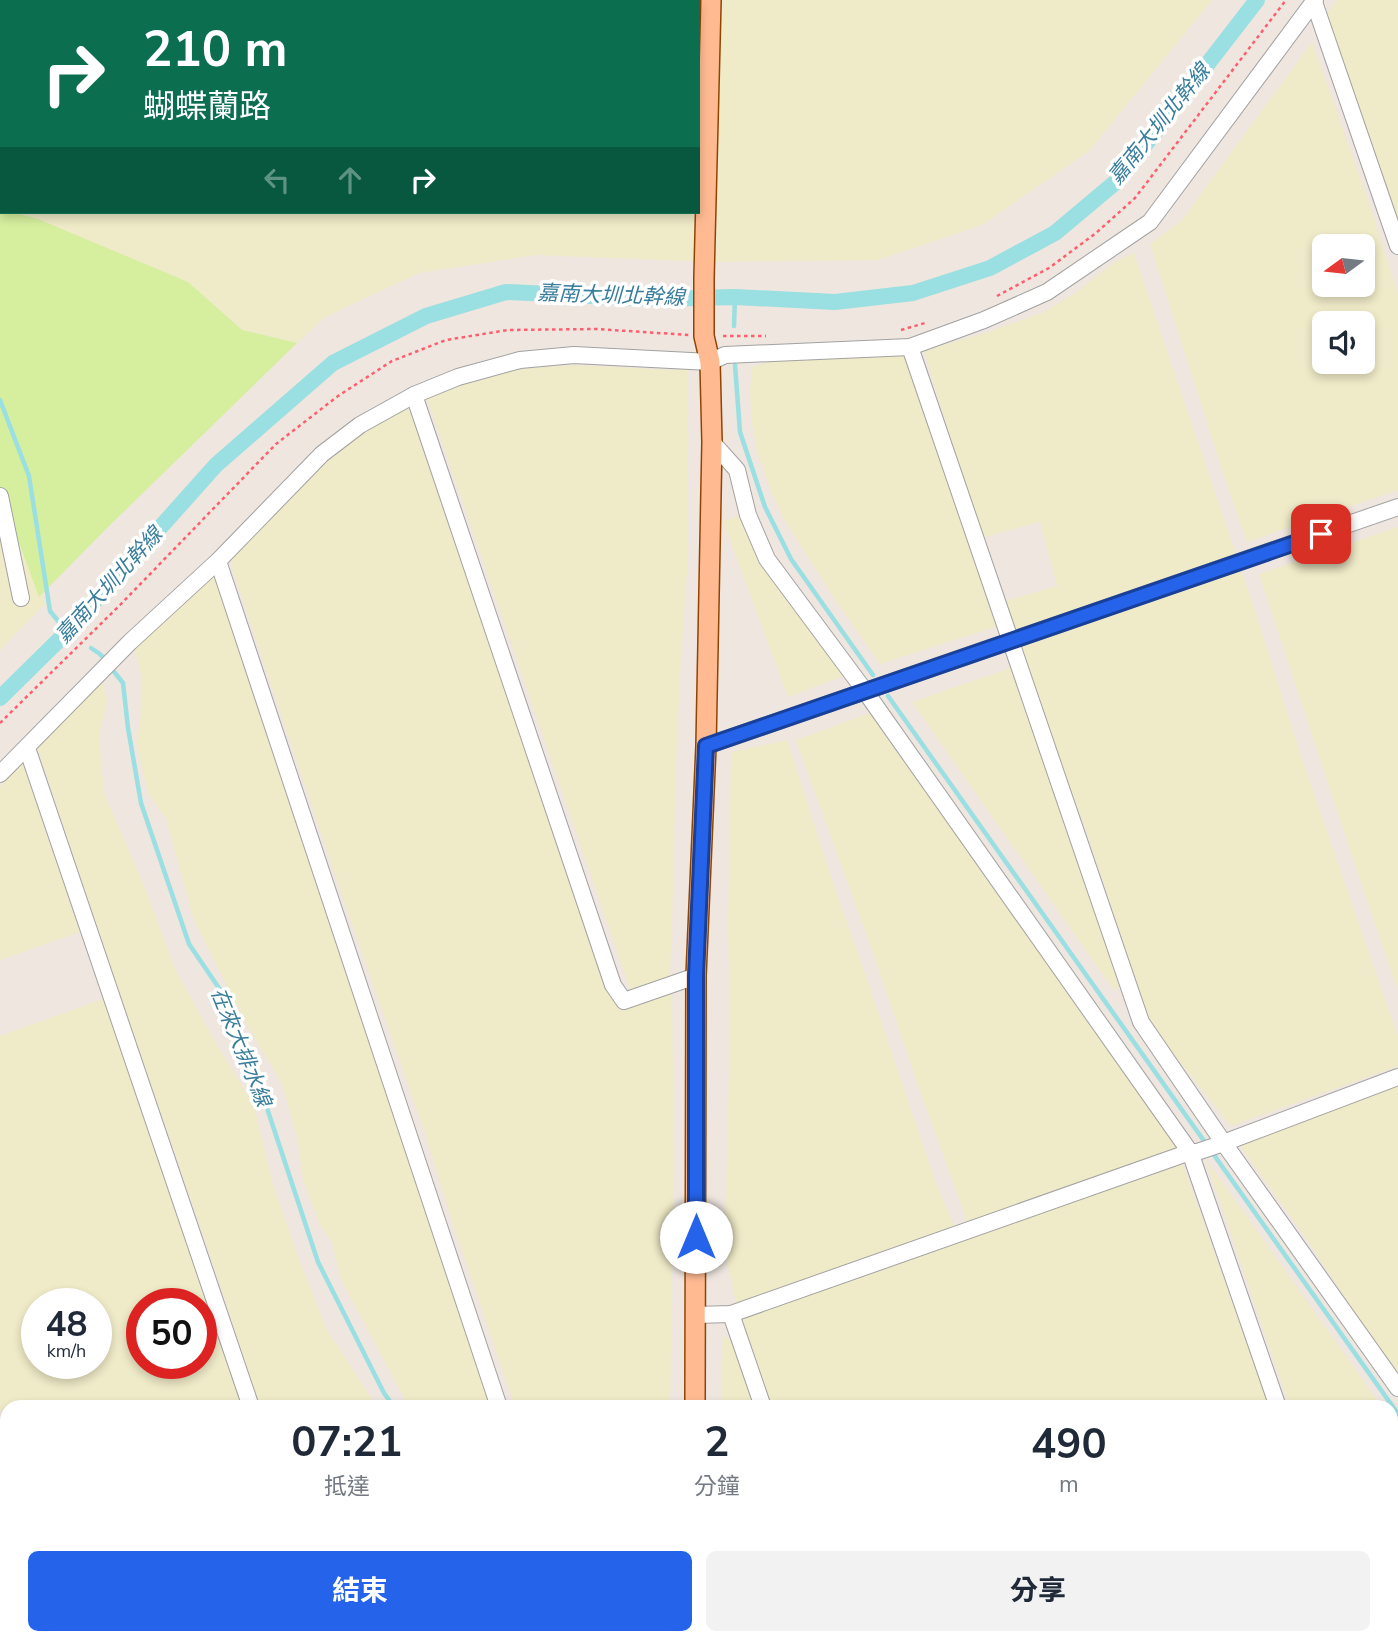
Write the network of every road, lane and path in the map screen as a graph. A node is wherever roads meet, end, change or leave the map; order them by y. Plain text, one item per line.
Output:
1 (711, 0) edge
2 (1314, 1) edge
3 (1398, 246) edge
4 (910, 347) junction
5 (710, 362) junction
6 (414, 395) junction
7 (712, 442) junction
8 (0, 496) edge
9 (1398, 507) edge
10 (218, 561) junction
11 (21, 597) dead end
12 (1010, 641) junction
13 (865, 691) junction
14 (706, 746) junction
15 (27, 748) junction
16 (0, 774) edge
17 (696, 976) junction
18 (1398, 1077) edge
19 (1220, 1143) junction
20 (1193, 1152) junction
21 (731, 1314) junction
22 (695, 1315) junction
23 (1398, 1388) edge
24 (249, 1400) edge
25 (497, 1400) edge
26 (695, 1400) edge
27 (761, 1400) edge
28 (1276, 1400) edge

1 - 5 main road
2 - 3 street
2 - 4 street
4 - 5 street
4 - 12 street
5 - 6 street
5 - 7 main road
6 - 10 street
6 - 17 street
7 - 13 street
7 - 14 main road
8 - 11 street
9 - 12 street
10 - 15 street
10 - 25 street
12 - 13 street
12 - 19 street
13 - 14 street
13 - 20 street
14 - 17 main road
15 - 16 street
15 - 24 street
17 - 22 main road
18 - 19 street
19 - 20 street
19 - 23 street
20 - 21 street
20 - 28 street
21 - 22 street
21 - 27 street
22 - 26 main road

